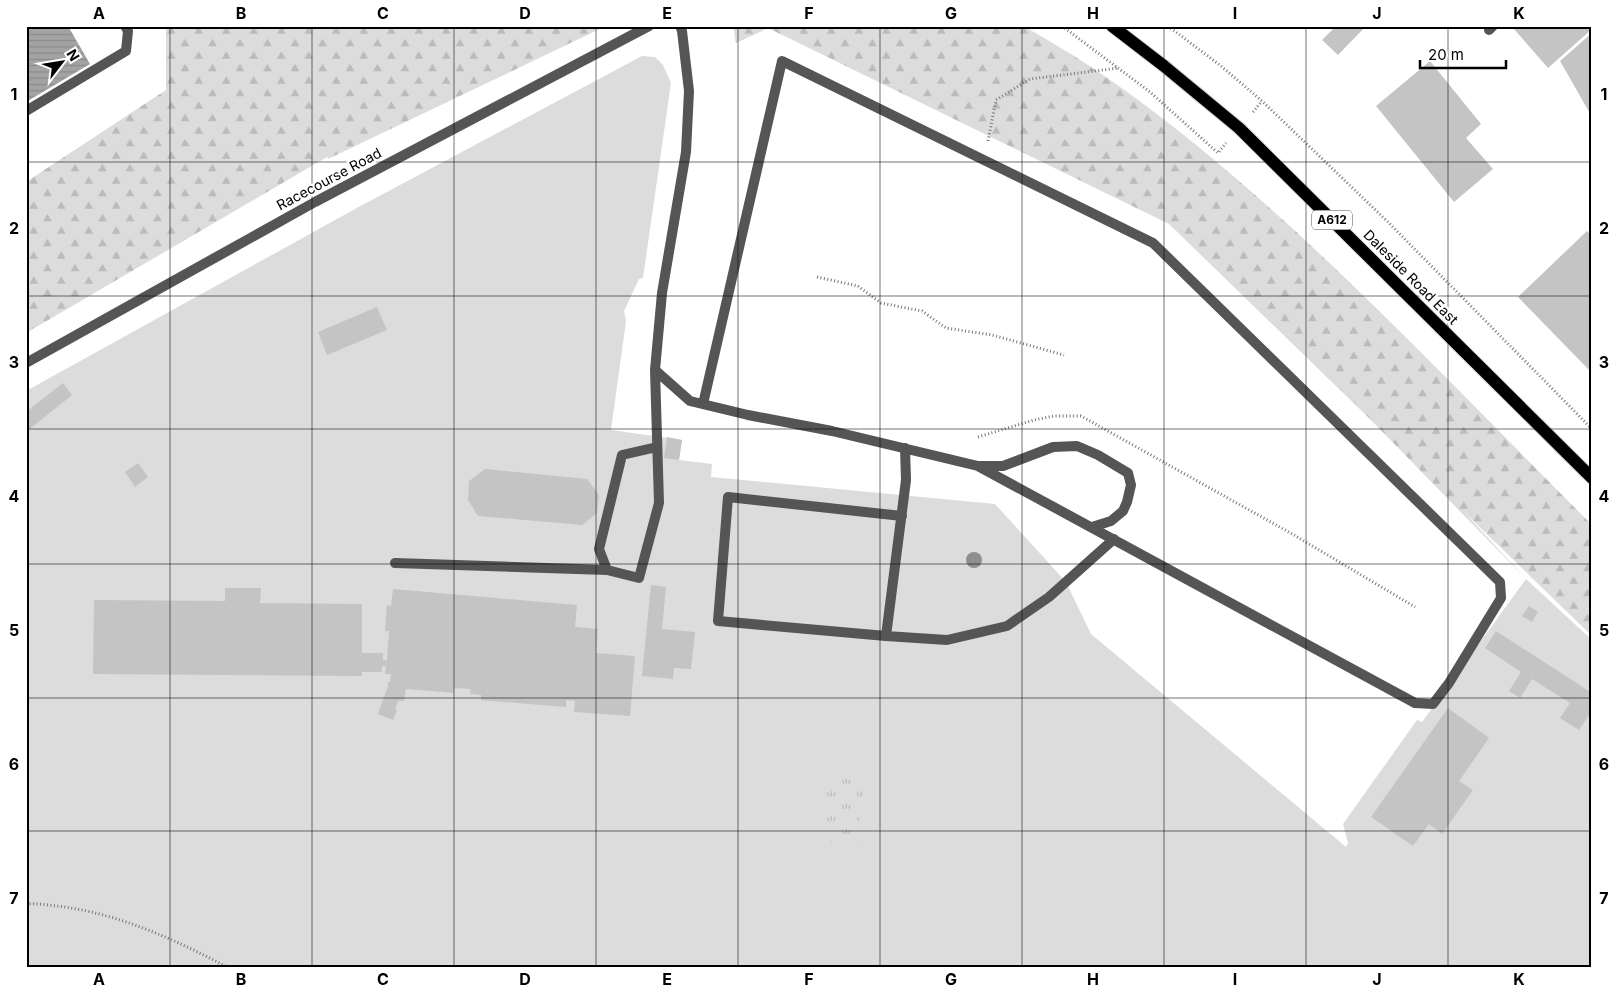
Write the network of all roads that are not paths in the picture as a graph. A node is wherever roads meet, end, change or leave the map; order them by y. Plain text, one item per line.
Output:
1 (125, 26) edge
2 (649, 26) edge
3 (680, 26) edge
4 (1112, 26) edge
5 (26, 111) edge
6 (26, 363) edge
7 (655, 370) junction
8 (703, 404) junction
9 (657, 447) junction
10 (904, 448) junction
11 (978, 466) junction
12 (1592, 478) edge
13 (902, 516) junction
14 (1092, 528) junction
15 (1114, 539) junction
16 (394, 563) dead end
17 (607, 570) junction
18 (886, 636) junction

1 - 5 street
2 - 6 street, Racecourse Road
3 - 7 street
4 - 12 main road, Daleside Road East / A612
7 - 8 street
7 - 9 street
8 - 10 street
8 - 15 street
9 - 17 street
9 - 17 street
10 - 11 street
10 - 13 street
11 - 14 street
11 - 14 street
13 - 18 street
13 - 18 street
14 - 15 street
15 - 18 street
16 - 17 street

